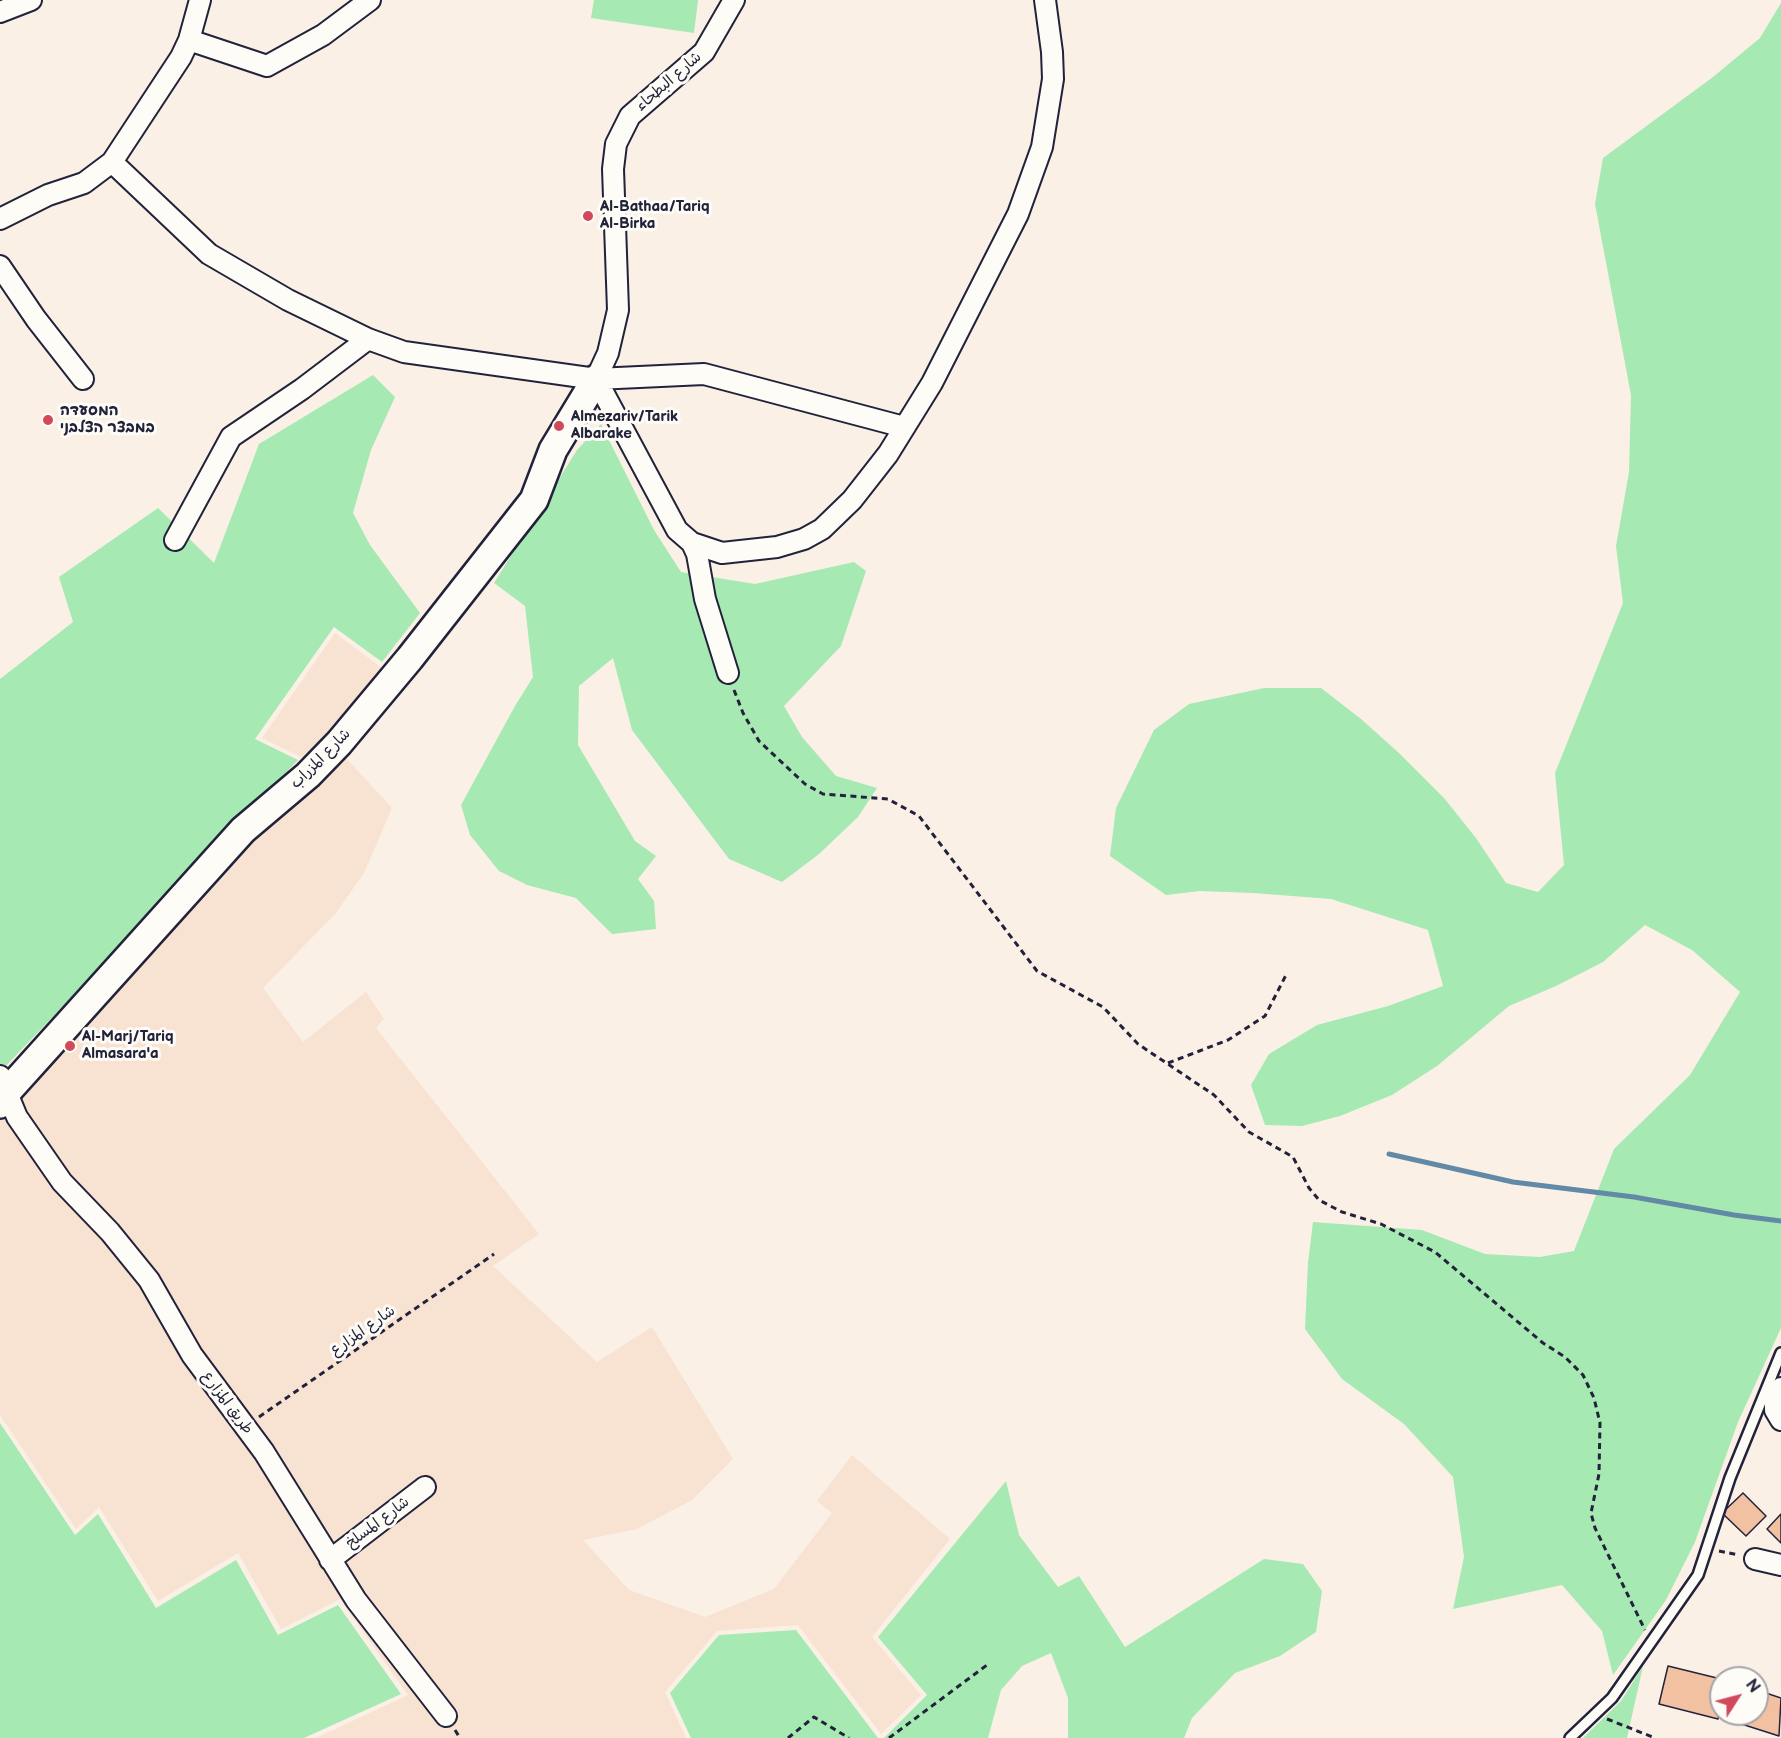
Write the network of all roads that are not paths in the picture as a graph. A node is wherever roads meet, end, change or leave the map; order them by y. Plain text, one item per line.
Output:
1 (31, 0) edge
2 (200, 0) edge
3 (370, 0) edge
4 (734, 0) edge
5 (1046, 0) edge
6 (0, 12) edge
7 (189, 40) junction
8 (111, 162) junction
9 (0, 219) edge
10 (0, 266) edge
11 (368, 339) junction
12 (83, 379) dead end
13 (596, 379) junction
14 (904, 427) junction
15 (175, 540) dead end
16 (693, 543) junction
17 (728, 673) road end
18 (2, 1091) edge
19 (1781, 1353) edge
20 (1781, 1388) edge
21 (1781, 1420) edge
22 (425, 1487) dead end
23 (1755, 1559) road end
24 (330, 1560) junction
25 (1781, 1565) edge
26 (446, 1716) dead end
27 (1570, 1738) edge

1 - 6 street
2 - 7 street
3 - 7 street
4 - 13 street, شارع البطحاء
5 - 14 street
7 - 8 street
8 - 9 street
8 - 11 street
10 - 12 street
11 - 13 street
11 - 15 street
13 - 14 street
13 - 16 street
13 - 18 street, شارع المزراب
14 - 16 street
16 - 17 street
18 - 24 street, طريق المزارع
19 - 27 lane
20 - 21 street
22 - 24 street, شارع المسلخ
23 - 25 street
24 - 26 street, طريق المزارع

